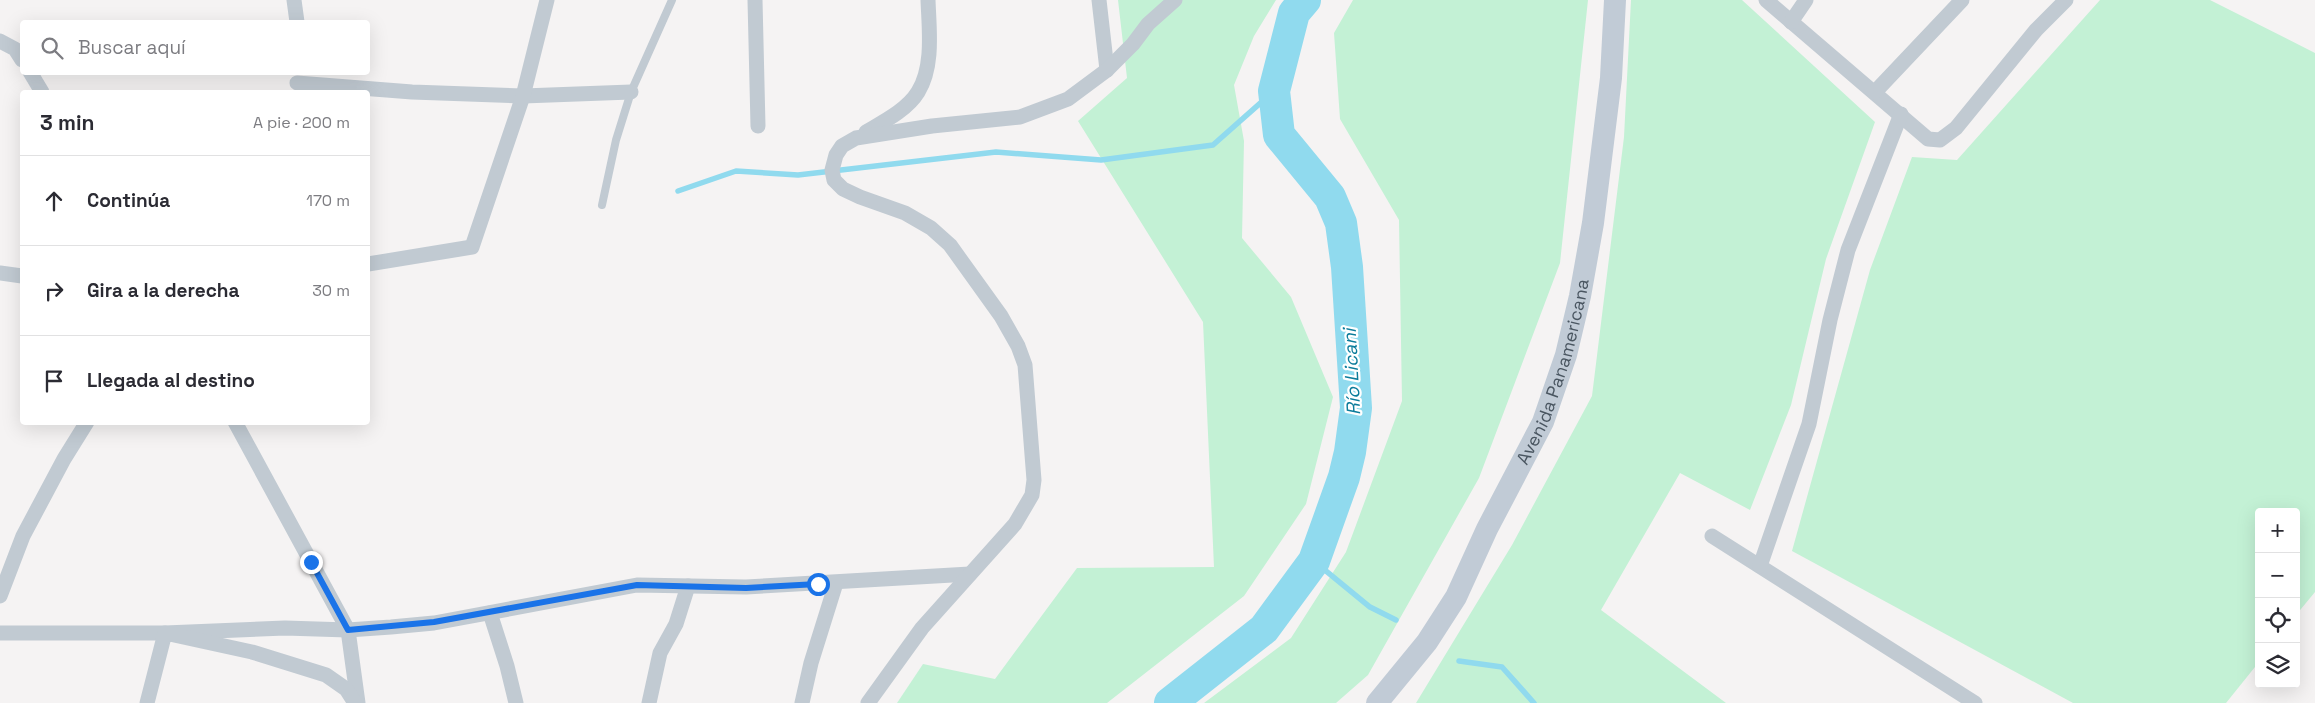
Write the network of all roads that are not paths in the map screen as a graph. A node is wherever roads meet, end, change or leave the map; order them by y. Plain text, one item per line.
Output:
1 (294, 0) edge
2 (547, 0) edge
3 (672, 0) edge
4 (755, 0) edge
5 (928, 0) edge
6 (1099, 0) edge
7 (1175, 0) edge
8 (1615, 0) edge
9 (1766, 0) edge
10 (1806, 0) edge
11 (1962, 0) edge
12 (2066, 0) edge
13 (297, 20) edge
14 (1791, 22) junction
15 (0, 41) edge
16 (20, 57) edge
17 (1107, 70) junction
18 (32, 75) edge
19 (296, 83) edge
20 (41, 90) edge
21 (631, 92) junction
22 (1875, 92) junction
23 (522, 96) junction
24 (1901, 114) junction
25 (758, 126) dead end
26 (856, 138) junction
27 (602, 205) dead end
28 (370, 264) edge
29 (0, 273) edge
30 (20, 276) edge
31 (85, 425) edge
32 (237, 425) edge
33 (1712, 536) dead end
34 (1760, 566) junction
35 (970, 574) junction
36 (836, 583) junction
37 (688, 586) junction
38 (0, 596) edge
39 (490, 613) junction
40 (348, 630) junction
41 (0, 633) edge
42 (165, 633) junction
43 (147, 703) edge
44 (357, 703) edge
45 (516, 703) edge
46 (649, 703) edge
47 (802, 703) edge
48 (868, 703) edge
49 (1377, 703) edge
50 (1975, 703) edge

1 - 13 street
2 - 23 street
3 - 21 lane
4 - 25 street
5 - 26 street
6 - 17 street
7 - 17 street
8 - 49 main road, Avenida Panamericana
9 - 14 street
10 - 14 street
11 - 22 street
12 - 24 street
14 - 22 street
15 - 16 street
17 - 26 street
18 - 20 street
19 - 23 street
21 - 23 street
21 - 27 lane
22 - 24 street
23 - 28 street
24 - 34 street
26 - 35 street
29 - 30 street
31 - 38 street
32 - 40 street
33 - 34 street
34 - 50 street
35 - 36 street
35 - 48 street
36 - 37 street
36 - 47 street
37 - 39 street
37 - 46 street
39 - 40 street
39 - 45 street
40 - 42 street
40 - 44 street
41 - 42 street
42 - 43 street
42 - 44 street

